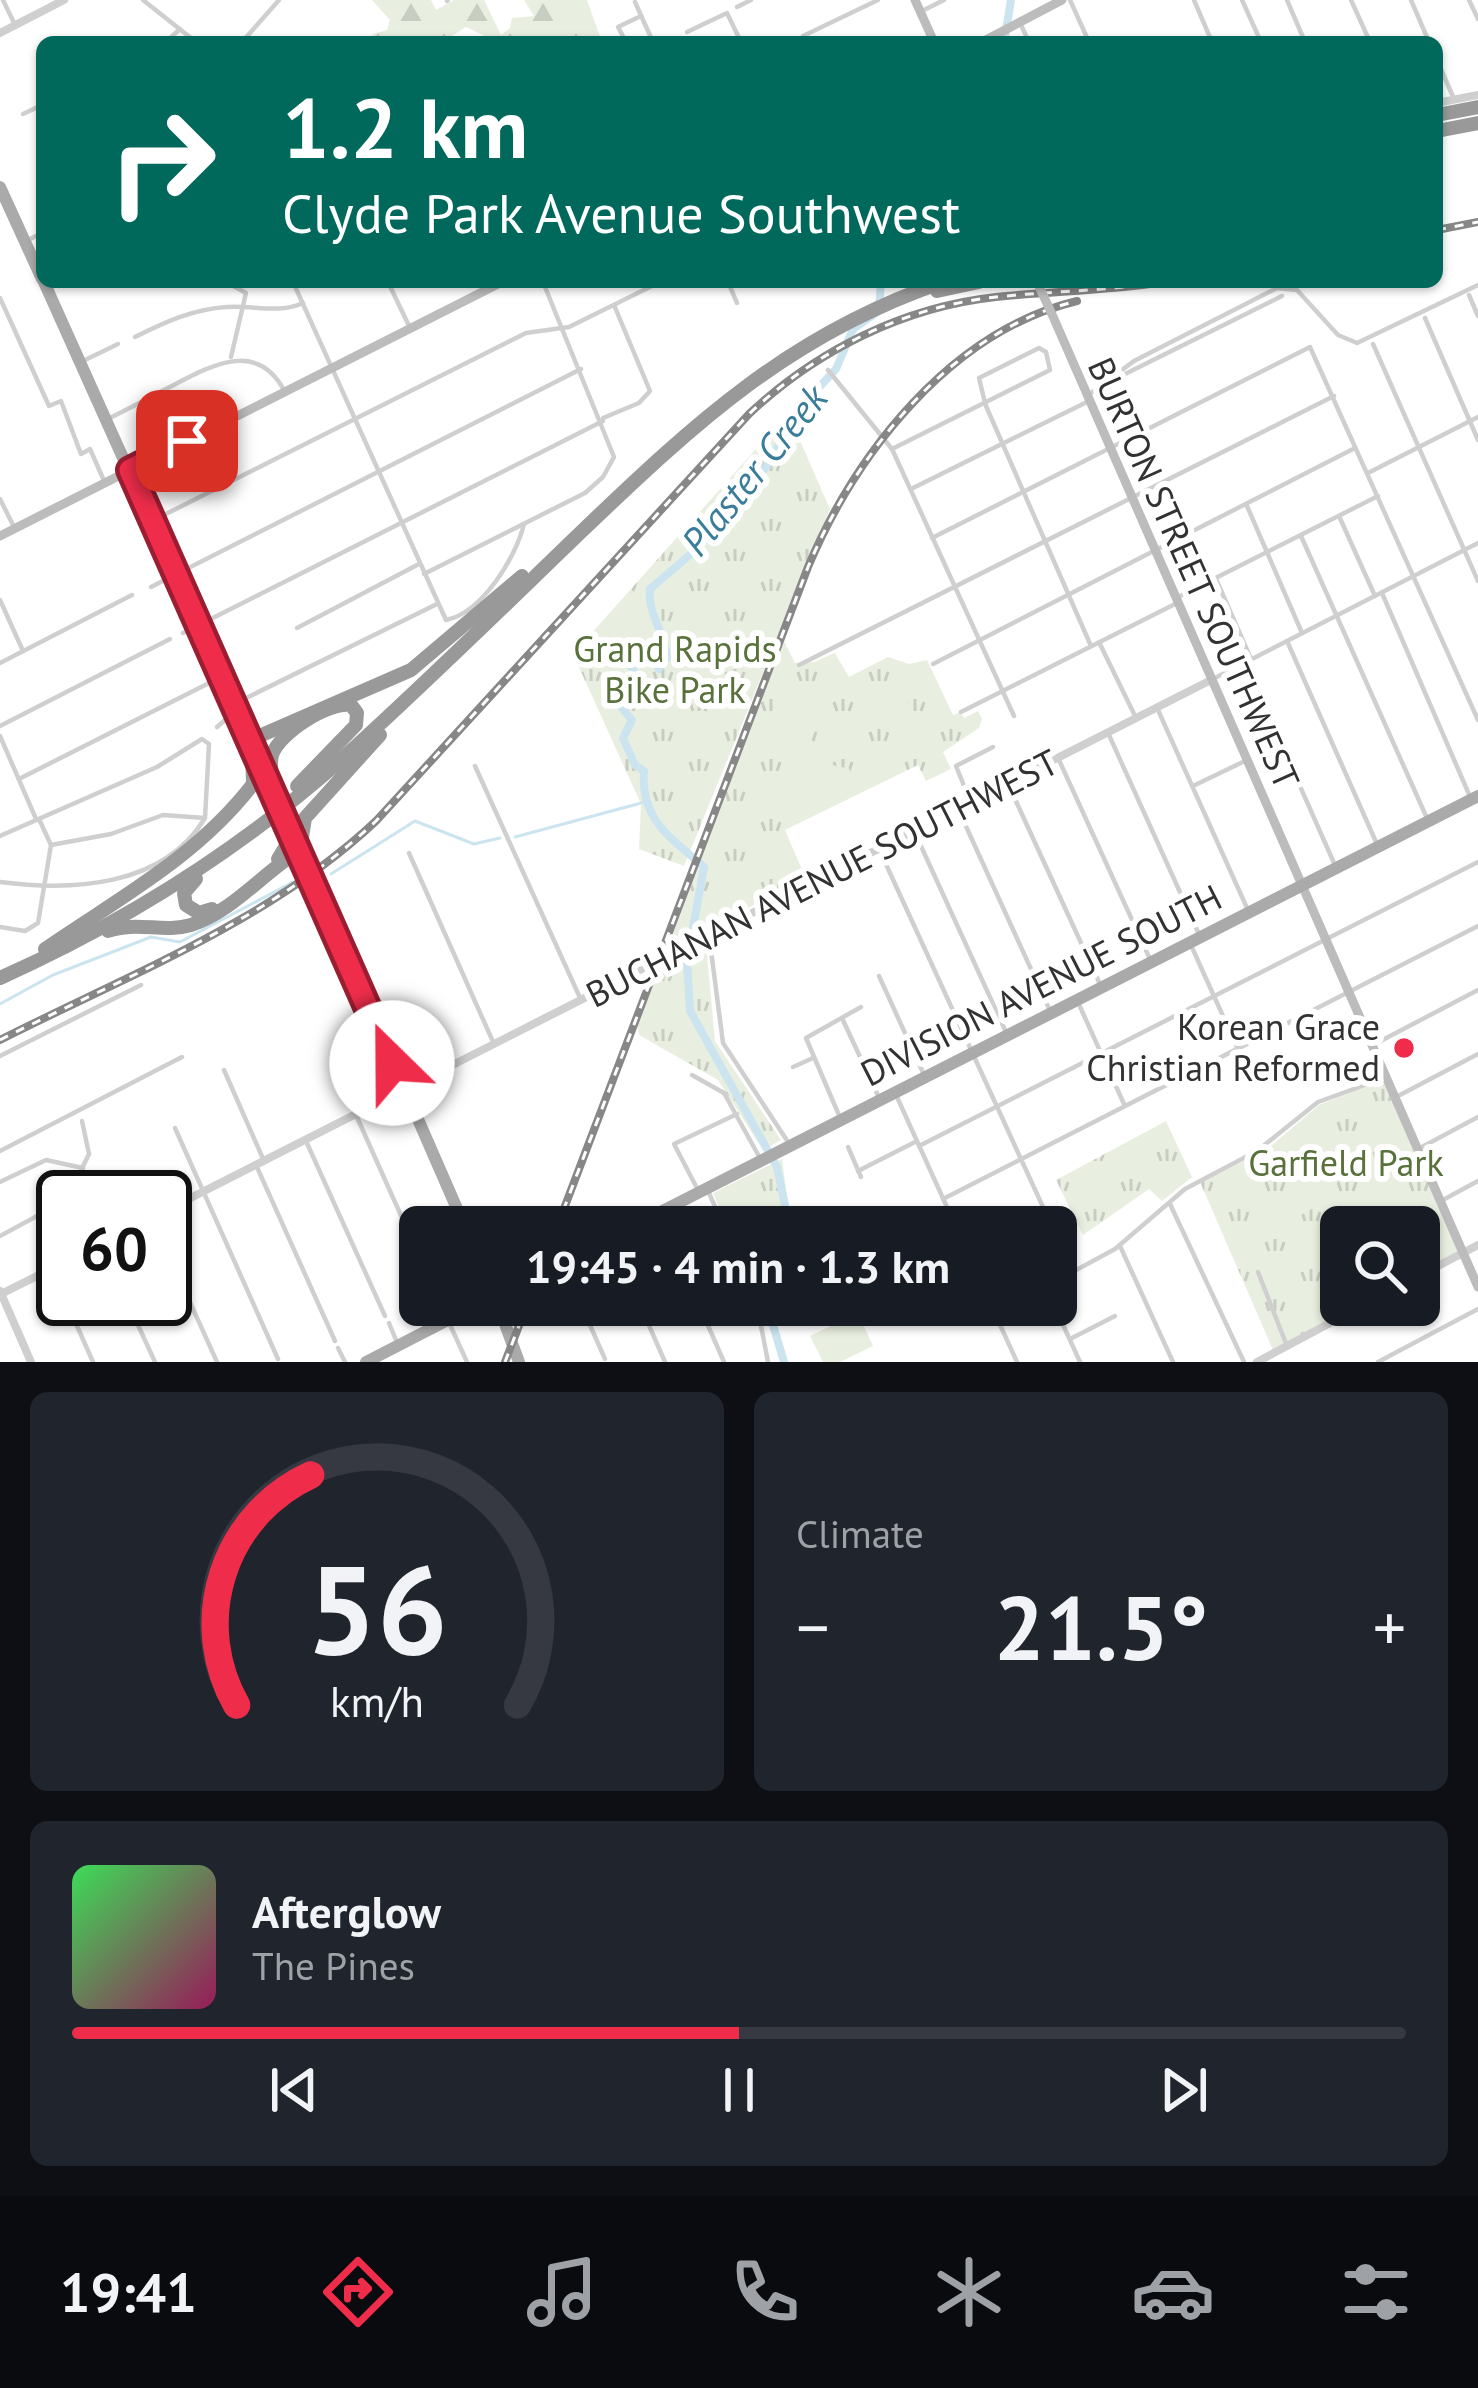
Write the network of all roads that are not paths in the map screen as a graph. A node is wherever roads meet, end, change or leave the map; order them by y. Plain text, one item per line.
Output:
1 (3, 0) edge
2 (64, 0) edge
3 (143, 0) edge
4 (279, 0) edge
5 (751, 0) edge
6 (878, 0) edge
7 (915, 0) edge
8 (944, 0) edge
9 (1066, 0) edge
10 (1194, 0) edge
11 (1242, 0) edge
12 (1287, 0) edge
13 (1351, 0) edge
14 (1411, 0) edge
15 (1469, 0) edge
16 (635, 2) edge
17 (737, 7) dead end
18 (920, 12) junction
19 (641, 16) junction
20 (1478, 20) edge
21 (1017, 23) junction
22 (15, 26) junction
23 (180, 29) junction
24 (687, 32) dead end
25 (0, 33) edge
26 (172, 36) edge
27 (189, 36) edge
28 (247, 36) edge
29 (623, 36) edge
30 (650, 36) edge
31 (737, 36) edge
32 (810, 36) edge
33 (931, 36) edge
34 (993, 36) edge
35 (1025, 36) edge
36 (1086, 36) edge
37 (1209, 36) edge
38 (1259, 36) edge
39 (1302, 36) edge
40 (1367, 36) edge
41 (1426, 36) edge
42 (1443, 74) edge
43 (1478, 94) edge
44 (1454, 99) junction
45 (1443, 102) edge
46 (36, 108) edge
47 (23, 114) dead end
48 (1478, 115) edge
49 (1443, 122) edge
50 (0, 187) edge
51 (36, 236) edge
52 (25, 241) junction
53 (36, 265) edge
54 (1478, 285) edge
55 (47, 288) edge
56 (240, 288) edge
57 (296, 288) edge
58 (391, 288) edge
59 (490, 288) edge
60 (546, 288) edge
61 (647, 288) edge
62 (731, 288) edge
63 (900, 288) edge
64 (909, 288) edge
65 (924, 288) edge
66 (946, 288) edge
67 (1040, 288) edge
68 (1469, 295) dead end
69 (1282, 296) dead end
70 (0, 298) edge
71 (891, 298) junction
72 (303, 303) junction
73 (737, 303) dead end
74 (614, 304) junction
75 (244, 306) junction
76 (1478, 316) edge
77 (1425, 318) dead end
78 (410, 328) junction
79 (563, 328) junction
80 (135, 337) dead end
81 (118, 344) dead end
82 (1373, 344) dead end
83 (231, 359) junction
84 (80, 362) junction
85 (333, 367) junction
86 (581, 369) junction
87 (831, 373) dead end
88 (1110, 381) junction
89 (285, 392) junction
90 (1334, 396) junction
91 (1088, 398) junction
92 (985, 403) junction
93 (1478, 417) edge
94 (355, 419) junction
95 (603, 419) junction
96 (107, 420) junction
97 (1470, 421) junction
98 (1478, 440) edge
99 (1003, 444) junction
100 (1109, 448) junction
101 (1357, 448) junction
102 (1418, 448) junction
103 (892, 449) junction
104 (130, 470) junction
105 (378, 471) junction
106 (1368, 473) junction
107 (105, 483) junction
108 (909, 490) junction
109 (1024, 492) junction
110 (1378, 496) junction
111 (0, 499) edge
112 (1131, 500) junction
113 (1246, 504) junction
114 (1339, 516) junction
115 (152, 521) junction
116 (401, 522) junction
117 (524, 524) junction
118 (14, 529) junction
119 (0, 536) edge
120 (1301, 536) junction
121 (932, 538) junction
122 (1046, 542) junction
123 (1478, 543) edge
124 (1465, 550) junction
125 (1154, 551) junction
126 (1267, 552) junction
127 (419, 564) junction
128 (534, 572) junction
129 (176, 573) junction
130 (424, 574) junction
131 (1414, 576) junction
132 (1216, 579) junction
133 (1478, 581) edge
134 (151, 587) dead end
135 (957, 588) junction
136 (1378, 594) junction
137 (132, 595) dead end
138 (1068, 595) junction
139 (0, 600) edge
140 (1176, 601) junction
141 (437, 604) junction
142 (1337, 615) junction
143 (198, 625) junction
144 (297, 628) dead end
145 (183, 633) dead end
146 (1302, 633) junction
147 (170, 639) dead end
148 (980, 639) junction
149 (1287, 640) junction
150 (1095, 644) junction
151 (23, 651) junction
152 (1248, 661) junction
153 (0, 663) edge
154 (933, 664) dead end
155 (799, 665) dead end
156 (221, 677) junction
157 (1211, 680) junction
158 (1003, 691) junction
159 (1157, 707) junction
160 (235, 708) junction
161 (961, 712) dead end
162 (1015, 716) dead end
163 (1136, 718) junction
164 (1478, 720) edge
165 (0, 726) edge
166 (217, 728) dead end
167 (1108, 732) junction
168 (0, 736) edge
169 (251, 742) junction
170 (993, 747) dead end
171 (1058, 758) junction
172 (1247, 760) junction
173 (475, 766) dead end
174 (19, 779) junction
175 (1008, 783) junction
176 (297, 786) junction
177 (1192, 786) junction
178 (274, 795) junction
179 (1475, 798) edge
180 (970, 803) junction
181 (958, 809) junction
182 (38, 818) junction
183 (205, 818) junction
184 (285, 818) junction
185 (1429, 821) junction
186 (914, 831) junction
187 (0, 836) edge
188 (242, 839) junction
189 (51, 845) junction
190 (1379, 847) junction
191 (879, 849) junction
192 (409, 853) dead end
193 (303, 857) junction
194 (1478, 862) edge
195 (1337, 868) junction
196 (0, 882) edge
197 (1303, 886) junction
198 (41, 887) junction
199 (1250, 913) junction
200 (1478, 926) edge
201 (0, 927) edge
202 (706, 937) junction
203 (1195, 940) junction
204 (1324, 941) junction
205 (69, 945) junction
206 (45, 949) junction
207 (1152, 962) junction
208 (0, 974) edge
209 (879, 976) dead end
210 (141, 985) dead end
211 (1102, 988) junction
212 (1478, 990) edge
213 (1347, 993) junction
214 (1214, 995) junction
215 (581, 1000) junction
216 (1077, 1000) junction
217 (861, 1007) dead end
218 (1051, 1013) junction
219 (841, 1017) junction
220 (1007, 1036) junction
221 (494, 1044) junction
222 (1370, 1047) junction
223 (1238, 1048) junction
224 (973, 1053) junction
225 (1102, 1054) junction
226 (1478, 1054) edge
227 (0, 1056) edge
228 (182, 1058) dead end
229 (814, 1058) junction
230 (794, 1067) dead end
231 (224, 1070) dead end
232 (692, 1075) dead end
233 (925, 1077) junction
234 (1384, 1078) junction
235 (404, 1089) junction
236 (895, 1092) junction
237 (1393, 1098) junction
238 (880, 1100) junction
239 (998, 1106) junction
240 (1125, 1106) junction
241 (356, 1114) junction
242 (736, 1114) junction
243 (1478, 1117) edge
244 (82, 1120) dead end
245 (841, 1120) junction
246 (175, 1129) dead end
247 (305, 1139) junction
248 (918, 1144) junction
249 (788, 1147) junction
250 (848, 1147) dead end
251 (1416, 1150) junction
252 (0, 1151) edge
253 (764, 1159) junction
254 (1022, 1159) junction
255 (260, 1163) junction
256 (83, 1168) joint
257 (1478, 1181) edge
258 (0, 1182) edge
259 (703, 1190) junction
260 (203, 1192) junction
261 (192, 1198) edge
262 (943, 1199) junction
263 (1439, 1202) junction
264 (1170, 1204) junction
265 (456, 1206) edge
266 (677, 1206) edge
267 (712, 1206) edge
268 (946, 1206) edge
269 (1043, 1206) edge
270 (399, 1211) edge
271 (36, 1216) edge
272 (0, 1236) edge
273 (1478, 1244) edge
274 (1120, 1246) junction
275 (1462, 1253) junction
276 (1440, 1265) edge
277 (1077, 1270) edge
278 (1258, 1272) dead end
279 (36, 1276) edge
280 (1478, 1287) edge
281 (0, 1293) edge
282 (192, 1307) edge
283 (1478, 1309) edge
284 (1115, 1316) dead end
285 (76, 1326) edge
286 (138, 1326) edge
287 (436, 1326) edge
288 (451, 1326) edge
289 (506, 1326) edge
290 (591, 1326) edge
291 (649, 1326) edge
292 (708, 1326) edge
293 (761, 1326) edge
294 (1000, 1326) edge
295 (1064, 1326) edge
296 (1325, 1326) edge
297 (1070, 1340) junction
298 (398, 1345) junction
299 (1287, 1346) junction
300 (605, 1358) dead end
301 (278, 1359) dead end
302 (28, 1361) edge
303 (1261, 1361) edge
304 (92, 1362) edge
305 (155, 1362) edge
306 (217, 1362) edge
307 (345, 1362) edge
308 (366, 1362) edge
309 (466, 1362) edge
310 (519, 1362) edge
311 (665, 1362) edge
312 (724, 1362) edge
313 (768, 1362) edge
314 (1017, 1362) edge
315 (1080, 1362) edge
316 (1173, 1362) edge
317 (1244, 1362) edge
318 (1378, 1362) edge

1 - 22 street
2 - 22 street
3 - 23 street
4 - 28 street
5 - 17 street
6 - 32 street
7 - 18 main road
8 - 18 street
9 - 21 main road
9 - 36 street
10 - 37 street
11 - 38 street
12 - 39 street
13 - 40 street
14 - 41 street
15 - 20 street
16 - 19 street
18 - 33 main road
19 - 29 street
19 - 30 street
21 - 34 main road
21 - 35 street
22 - 25 street
23 - 26 street
23 - 27 street
24 - 31 street
42 - 44 street
43 - 44 street
44 - 45 street
46 - 47 street
48 - 49 highway
50 - 52 main road
51 - 52 street
52 - 53 main road
54 - 88 street
55 - 84 main road
56 - 75 street
57 - 72 street
58 - 78 street
59 - 78 main road
60 - 79 street
61 - 74 street
62 - 73 street
63 - 71 highway
64 - 71 highway
65 - 71 highway
66 - 71 highway
67 - 91 main road, BURTON STREET SOUTHWEST, bridge
68 - 76 street
69 - 88 street
70 - 107 street
71 - 128 highway
72 - 75 street
72 - 85 street
74 - 79 street
74 - 95 street
75 - 80 street
75 - 83 street
77 - 97 street
78 - 85 main road
79 - 86 street
79 - 94 street
81 - 84 street
82 - 102 street
83 - 89 street
83 - 96 street
84 - 96 main road
85 - 89 main road
85 - 94 street
86 - 95 street
86 - 105 street
87 - 103 street
88 - 91 street
89 - 104 main road
90 - 100 street
90 - 101 street
90 - 112 street
91 - 99 street
91 - 100 main road, BURTON STREET SOUTHWEST
92 - 92 street
92 - 99 street
92 - 103 street
93 - 97 street
94 - 105 street
94 - 115 street
95 - 116 street
95 - 117 street
96 - 104 main road
97 - 98 street
97 - 102 street
99 - 108 street
99 - 109 street
100 - 109 street
100 - 112 main road, BURTON STREET SOUTHWEST
101 - 106 street
101 - 113 street
102 - 106 street
102 - 124 street
103 - 108 street
104 - 107 main road
104 - 115 main road
105 - 116 street
105 - 129 street
106 - 110 street
107 - 118 main road
108 - 121 street
109 - 121 street
109 - 122 street
110 - 114 street
110 - 131 street
111 - 118 street
112 - 122 street
112 - 125 main road, BURTON STREET SOUTHWEST
113 - 125 street
113 - 126 street
114 - 120 street
114 - 136 street
115 - 129 main road
116 - 127 street
116 - 143 street
117 - 130 street
117 - 141 street
118 - 119 main road
120 - 126 street
120 - 142 street
121 - 135 street
122 - 135 street
122 - 138 street
123 - 124 street, BUCHANAN AVENUE SOUTHWEST
124 - 131 street, BUCHANAN AVENUE SOUTHWEST
124 - 133 street
125 - 138 street
125 - 140 main road, BURTON STREET SOUTHWEST
126 - 132 street
126 - 146 street
127 - 130 street
127 - 144 street
128 - 169 highway
128 - 176 highway
128 - 188 highway
128 - 193 highway
129 - 134 street
129 - 143 main road
130 - 141 street
131 - 136 street, BUCHANAN AVENUE SOUTHWEST
131 - 164 street
132 - 140 street
132 - 152 street
135 - 148 street
135 - 155 street
136 - 142 street, BUCHANAN AVENUE SOUTHWEST
136 - 179 street
137 - 151 street
138 - 148 street
138 - 150 street
139 - 151 street
140 - 150 street
140 - 157 main road, BURTON STREET SOUTHWEST
141 - 160 street
142 - 146 street, BUCHANAN AVENUE SOUTHWEST
142 - 185 street
143 - 145 street
143 - 156 main road
146 - 149 street, BUCHANAN AVENUE SOUTHWEST
147 - 165 street
148 - 154 street
148 - 158 street
149 - 152 street, BUCHANAN AVENUE SOUTHWEST
149 - 190 street
150 - 158 street
150 - 163 street
151 - 153 street
152 - 157 street, BUCHANAN AVENUE SOUTHWEST
152 - 195 street
156 - 160 main road
156 - 174 street
157 - 159 street, BUCHANAN AVENUE SOUTHWEST
157 - 172 main road, BURTON STREET SOUTHWEST
158 - 161 street
158 - 162 street
159 - 163 street, BUCHANAN AVENUE SOUTHWEST
159 - 177 street
160 - 166 street
160 - 169 main road
163 - 167 street, BUCHANAN AVENUE SOUTHWEST
167 - 171 street, BUCHANAN AVENUE SOUTHWEST
167 - 203 street
168 - 174 street
169 - 178 main road
169 - 206 highway
170 - 180 street
171 - 175 street, BUCHANAN AVENUE SOUTHWEST
171 - 207 street
172 - 177 street
172 - 197 main road, BURTON STREET SOUTHWEST
173 - 215 street
174 - 182 street
175 - 180 street, BUCHANAN AVENUE SOUTHWEST
175 - 211 street
176 - 178 highway
176 - 206 highway
177 - 199 street
178 - 184 main road, bridge
179 - 185 main road, DIVISION AVENUE SOUTH
180 - 181 street, BUCHANAN AVENUE SOUTHWEST
181 - 186 street, BUCHANAN AVENUE SOUTHWEST
181 - 218 street
182 - 183 street
182 - 187 street
182 - 189 street
183 - 189 street
183 - 198 street
184 - 188 highway
184 - 193 main road
185 - 190 main road, DIVISION AVENUE SOUTH
186 - 191 street, BUCHANAN AVENUE SOUTHWEST
186 - 220 street
188 - 205 highway
189 - 198 street
190 - 195 main road, DIVISION AVENUE SOUTH
191 - 202 street, BUCHANAN AVENUE SOUTHWEST
191 - 224 street
192 - 221 street
193 - 205 highway
193 - 235 main road, bridge
194 - 204 street
195 - 197 main road, DIVISION AVENUE SOUTH
196 - 198 street
197 - 199 main road, DIVISION AVENUE SOUTH
197 - 204 main road, BURTON STREET SOUTHWEST
198 - 201 street
199 - 203 main road, DIVISION AVENUE SOUTH
200 - 213 street
202 - 215 street, BUCHANAN AVENUE SOUTHWEST
202 - 249 street
203 - 207 main road, DIVISION AVENUE SOUTH
203 - 214 street
204 - 213 main road, BURTON STREET SOUTHWEST
204 - 214 street
205 - 208 highway
206 - 208 highway
207 - 211 main road, DIVISION AVENUE SOUTH
209 - 233 street
210 - 227 street
211 - 216 main road, DIVISION AVENUE SOUTH
212 - 222 street
213 - 222 main road, BURTON STREET SOUTHWEST
213 - 223 street
214 - 223 street
214 - 225 street
215 - 221 street, BUCHANAN AVENUE SOUTHWEST
216 - 218 main road, DIVISION AVENUE SOUTH
216 - 225 street
217 - 219 street
218 - 220 main road, DIVISION AVENUE SOUTH
219 - 229 street
219 - 238 street
220 - 224 main road, DIVISION AVENUE SOUTH
221 - 235 street, BUCHANAN AVENUE SOUTHWEST
222 - 234 main road, BURTON STREET SOUTHWEST
223 - 240 street
224 - 233 main road, DIVISION AVENUE SOUTH
224 - 239 street
225 - 239 street
225 - 240 street
226 - 237 street
228 - 252 street
229 - 230 street
229 - 245 street
231 - 255 street
232 - 242 street
233 - 236 main road, DIVISION AVENUE SOUTH
234 - 237 main road, BURTON STREET SOUTHWEST
234 - 264 street
235 - 241 street, BUCHANAN AVENUE SOUTHWEST
235 - 265 main road
236 - 238 main road, DIVISION AVENUE SOUTH
236 - 248 street
237 - 251 main road, BURTON STREET SOUTHWEST
238 - 245 main road, DIVISION AVENUE SOUTH
239 - 248 street
239 - 254 street
240 - 254 street
241 - 247 street, BUCHANAN AVENUE SOUTHWEST
241 - 270 street
242 - 253 street
242 - 259 street
243 - 251 street
244 - 256 street
245 - 249 main road, DIVISION AVENUE SOUTH
246 - 260 street
247 - 255 street, BUCHANAN AVENUE SOUTHWEST
247 - 298 street
248 - 250 street
248 - 262 street
249 - 253 main road, DIVISION AVENUE SOUTH
251 - 263 main road, BURTON STREET SOUTHWEST
253 - 259 main road, DIVISION AVENUE SOUTH
254 - 262 street
254 - 269 street
255 - 260 street, BUCHANAN AVENUE SOUTHWEST
255 - 307 street
256 - 258 street
257 - 263 street
259 - 266 main road, DIVISION AVENUE SOUTH
259 - 267 street
260 - 261 street, BUCHANAN AVENUE SOUTHWEST
260 - 301 street
262 - 268 street
263 - 275 main road, BURTON STREET SOUTHWEST
264 - 274 street
264 - 317 street
271 - 272 street
273 - 275 street
274 - 277 street
274 - 316 street
275 - 276 street
275 - 280 main road, BURTON STREET SOUTHWEST
278 - 299 street
279 - 281 street
281 - 302 street
282 - 306 street
283 - 318 street
284 - 297 street
285 - 304 street
286 - 305 street
287 - 298 main road
288 - 309 street
289 - 310 main road
290 - 300 street
291 - 311 street
292 - 312 street
293 - 313 street
294 - 314 street
295 - 297 street
296 - 299 street
297 - 315 street
298 - 308 main road
299 - 303 street

